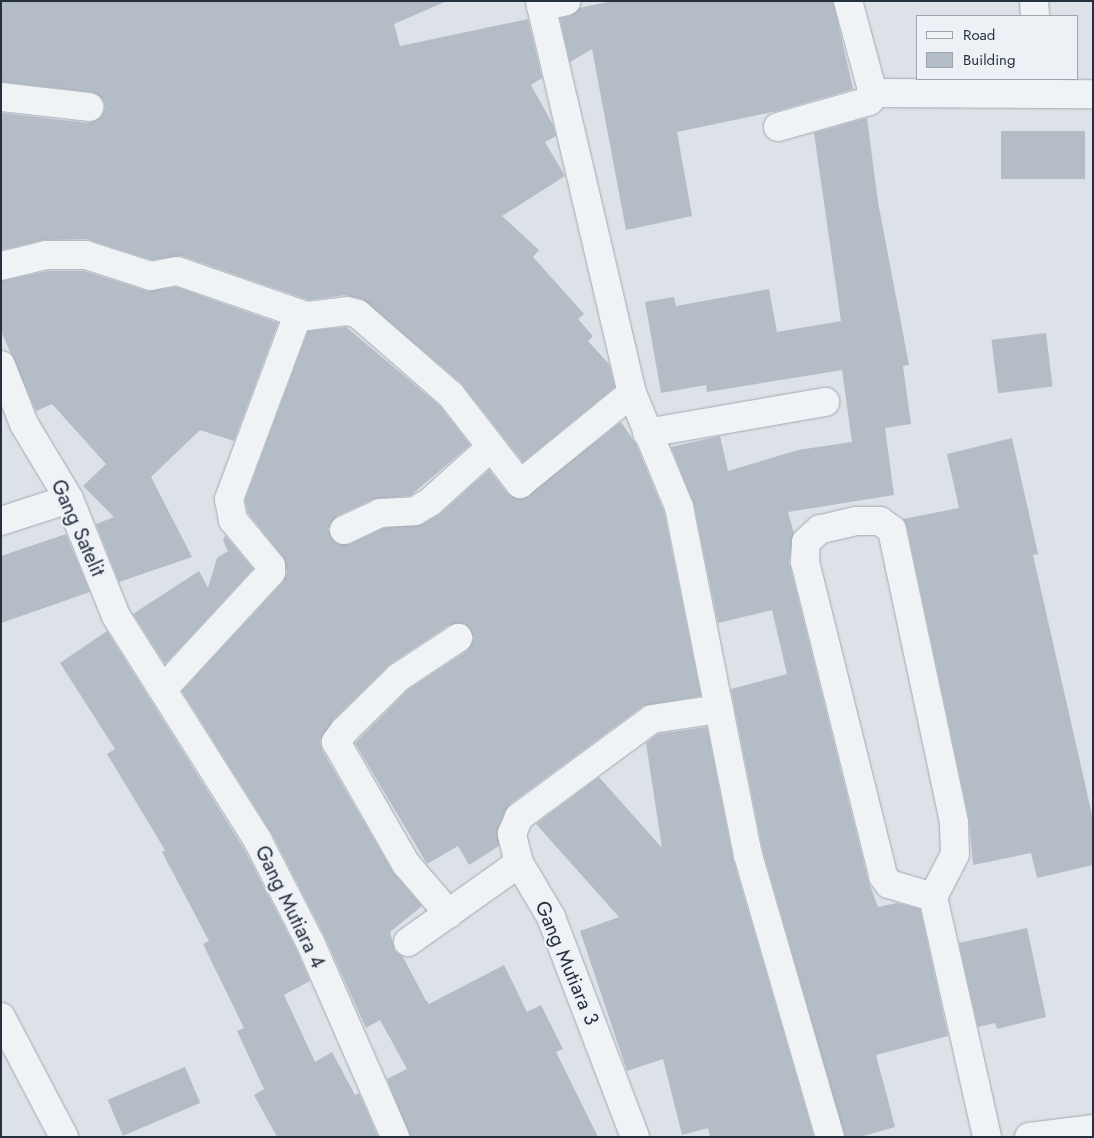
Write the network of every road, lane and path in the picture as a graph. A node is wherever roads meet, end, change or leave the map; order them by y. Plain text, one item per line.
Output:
1 (848, 1) edge
2 (1034, 1) edge
3 (549, 3) edge
4 (1035, 15) edge
5 (1042, 87) edge
6 (877, 93) junction
7 (1093, 94) edge
8 (1, 97) edge
9 (89, 107) dead end
10 (778, 127) dead end
11 (1, 266) edge
12 (298, 314) junction
13 (1, 365) edge
14 (632, 393) junction
15 (825, 402) dead end
16 (647, 433) junction
17 (491, 448) junction
18 (69, 499) junction
19 (1, 521) edge
20 (344, 530) dead end
21 (458, 638) dead end
22 (164, 688) junction
23 (719, 709) junction
24 (519, 863) junction
25 (933, 897) junction
26 (450, 914) junction
27 (408, 942) dead end
28 (1, 1017) edge
29 (1093, 1129) edge
30 (1044, 1136) edge
31 (64, 1137) edge
32 (395, 1137) edge
33 (635, 1137) edge
34 (830, 1137) edge
35 (987, 1137) edge

1 - 6 street
2 - 4 street
3 - 14 street
5 - 6 street
5 - 7 street
6 - 10 street
8 - 9 street
11 - 12 street
12 - 17 street
12 - 22 street
13 - 18 street, Gang Satelit
14 - 16 street
14 - 17 street
15 - 16 street
16 - 23 street
17 - 20 street
18 - 19 street
18 - 22 street, Gang Satelit
21 - 26 street
22 - 32 street, Gang Mutiara 4
23 - 24 street, Gang Mutiara 3
23 - 34 street
24 - 26 street
24 - 33 street, Gang Mutiara 3
25 - 25 street
25 - 35 street
26 - 27 street
28 - 31 street
29 - 30 street

